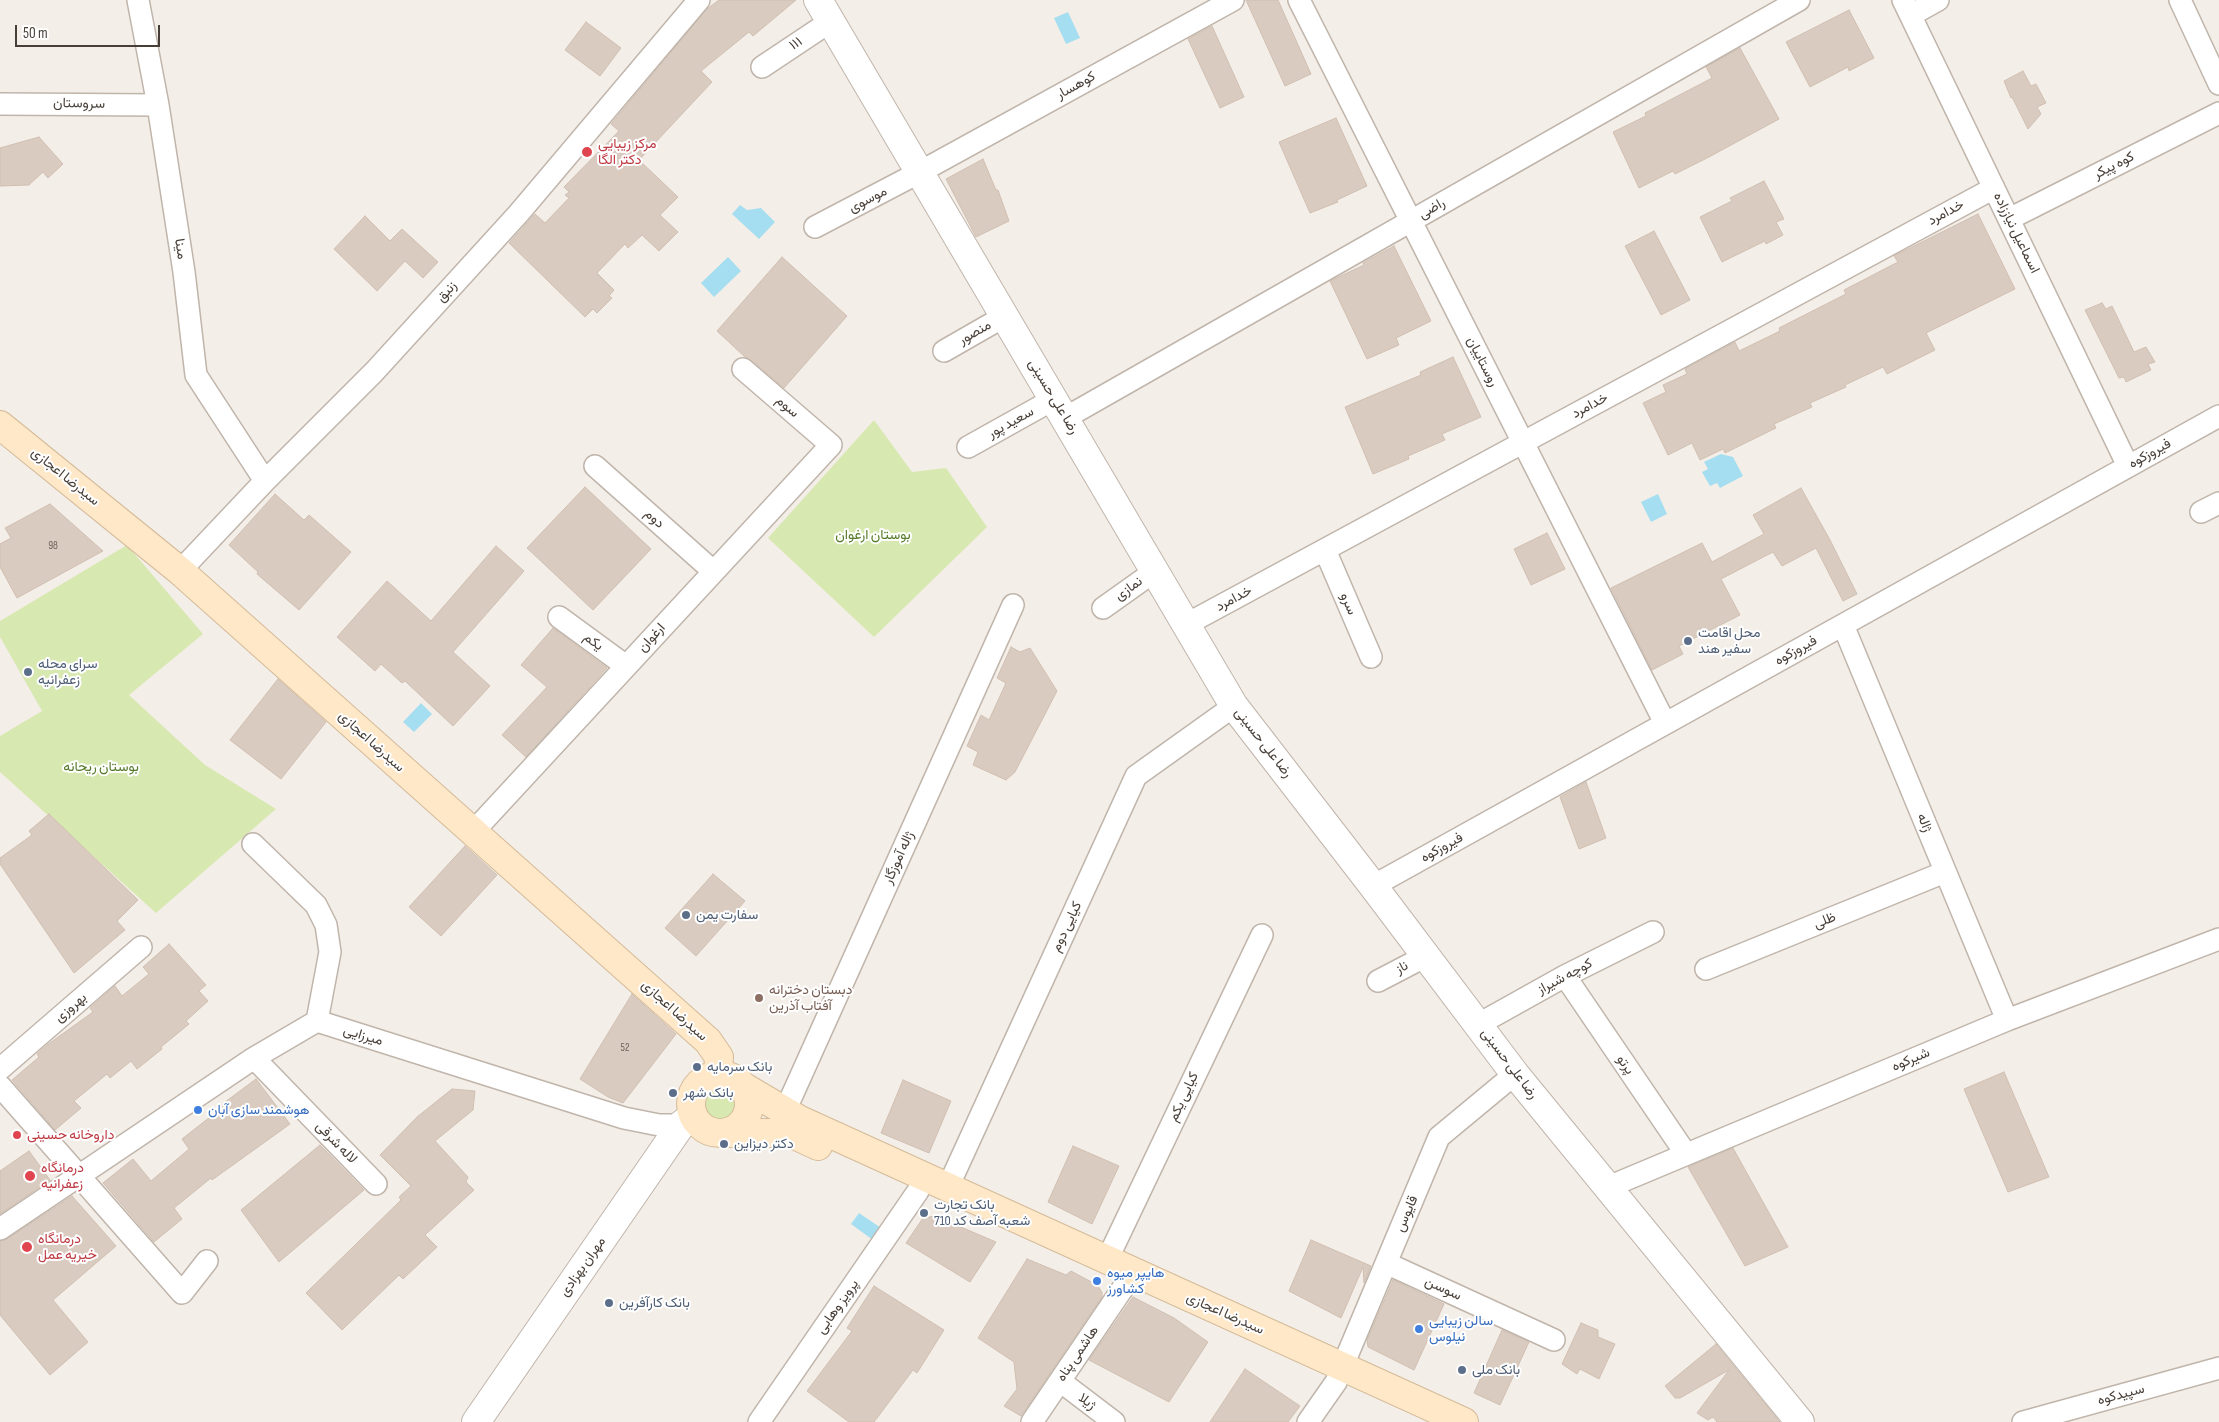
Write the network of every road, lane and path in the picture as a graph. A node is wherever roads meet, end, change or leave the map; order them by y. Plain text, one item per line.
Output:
1 (138, 0) edge
2 (699, 0) edge
3 (1233, 0) edge
4 (1299, 0) edge
5 (1799, 0) edge
6 (1938, 0) edge
7 (2180, 0) edge
8 (1907, 8) edge
9 (824, 10) edge
10 (762, 67) dead end
11 (2219, 84) edge
12 (0, 104) edge
13 (158, 105) junction
14 (2219, 113) edge
15 (920, 172) junction
16 (1994, 188) junction
17 (2009, 219) junction
18 (1411, 222) junction
19 (815, 227) dead end
20 (1005, 316) junction
21 (944, 351) dead end
22 (743, 370) dead end
23 (1059, 409) junction
24 (2219, 416) edge
25 (0, 425) edge
26 (1523, 443) junction
27 (831, 445) joint
28 (968, 447) dead end
29 (595, 466) dead end
30 (2128, 466) junction
31 (265, 481) junction
32 (1325, 550) junction
33 (180, 571) junction
34 (713, 571) junction
35 (1155, 571) junction
36 (1013, 606) dead end
37 (1103, 608) dead end
38 (559, 617) dead end
39 (1187, 624) junction
40 (1843, 625) junction
41 (1371, 657) dead end
42 (626, 666) junction
43 (1234, 706) junction
44 (1665, 724) junction
45 (473, 832) junction
46 (253, 844) dead end
47 (1945, 872) junction
48 (1373, 886) junction
49 (1653, 932) dead end
50 (1262, 935) dead end
51 (2219, 939) edge
52 (141, 948) dead end
53 (1426, 956) junction
54 (1706, 969) dead end
55 (1565, 976) junction
56 (1378, 981) dead end
57 (2006, 1020) junction
58 (317, 1021) junction
59 (1479, 1024) junction
60 (254, 1058) junction
61 (0, 1069) edge
62 (1515, 1074) junction
63 (718, 1075) junction
64 (0, 1086) edge
65 (744, 1087) junction
66 (785, 1111) junction
67 (701, 1125) junction
68 (1686, 1154) junction
69 (80, 1175) junction
70 (376, 1184) dead end
71 (948, 1187) junction
72 (1606, 1188) junction
73 (918, 1191) junction
74 (0, 1228) edge
75 (1107, 1260) junction
76 (207, 1261) dead end
77 (1386, 1263) junction
78 (1125, 1285) junction
79 (1554, 1340) dead end
80 (2219, 1368) edge
81 (1339, 1374) junction
82 (1060, 1381) junction
83 (476, 1422) edge
84 (498, 1422) edge
85 (758, 1422) edge
86 (1032, 1422) edge
87 (1114, 1422) edge
88 (1308, 1422) edge
89 (1424, 1422) edge
90 (1464, 1422) edge
91 (1800, 1422) edge
92 (2023, 1422) edge

1 - 13 street, مینا
2 - 31 street, زنبق
3 - 15 street, کوهسار
4 - 18 street, روستاییان
5 - 18 street, راضی
6 - 8 street
7 - 11 street
8 - 16 street, اسماعیل نیاززاده
9 - 10 street, ۱۱۱
9 - 15 street, رضا علی حسینی
12 - 13 street, سروستان
13 - 31 street, مینا
14 - 17 street, کوه پیکر
15 - 19 street, موسوی
15 - 20 street, رضا علی حسینی
16 - 17 street, اسماعیل نیاززاده
16 - 26 street, خدامرد
17 - 30 street, اسماعیل نیاززاده
18 - 23 street, راضی
18 - 26 street, روستاییان
20 - 21 street, منصور
20 - 23 street, رضا علی حسینی
22 - 27 street, سوم
23 - 28 street, سعید پور
23 - 35 street, رضا علی حسینی
24 - 30 street, فیروزکوه
25 - 33 main road, سیدرضا اعجازی
26 - 32 street, خدامرد
26 - 44 street, روستاییان
27 - 34 street, ارغوان
29 - 34 street, دوم
30 - 40 street, فیروزکوه
31 - 33 street, زنبق
32 - 39 street, خدامرد
32 - 41 street, سرو
33 - 45 main road, سیدرضا اعجازی
34 - 42 street, ارغوان
35 - 37 street, نمازی
35 - 39 street, رضا علی حسینی
36 - 66 street, ژاله آموزگار
38 - 42 street, یکم
39 - 43 street, رضا علی حسینی
40 - 44 street, فیروزکوه
40 - 47 street, ژاله
42 - 45 street, ارغوان
43 - 48 street, رضا علی حسینی
43 - 71 street, کیایی دوم
44 - 48 street, فیروزکوه
45 - 63 main road, سیدرضا اعجازی
46 - 58 street
47 - 54 street, ظلی
47 - 57 street, ژاله
48 - 53 street, رضا علی حسینی
49 - 55 street, کوچه شیراز
50 - 75 street, کیایی یکم
51 - 57 street, شیرکوه
52 - 61 street, بهروزی
53 - 56 street, ناز
53 - 59 street, رضا علی حسینی
55 - 59 street, کوچه شیراز
55 - 68 street, پرتو
57 - 68 street, شیرکوه
58 - 60 street
58 - 67 street, میرزایی
59 - 62 street, رضا علی حسینی
60 - 69 street
60 - 70 street, لاله شرقی
62 - 72 street, رضا علی حسینی
62 - 77 street, قایوس
63 - 65 main road, سیدرضا اعجازی
63 - 67 main road
64 - 69 street
65 - 66 main road, سیدرضا اعجازی
65 - 67 main road
66 - 71 main road, سیدرضا اعجازی
67 - 73 main road, سیدرضا اعجازی
67 - 83 street, مهران بهزادی
67 - 84 street, مهران بهزادی
68 - 72 street, شیرکوه
69 - 74 street
69 - 76 street
71 - 75 main road, سیدرضا اعجازی
72 - 91 street, رضا علی حسینی
73 - 78 main road, سیدرضا اعجازی
73 - 85 street, پرویز وهابی
75 - 81 main road, سیدرضا اعجازی
77 - 79 street, سوسن
77 - 81 street, قایوس
78 - 81 main road, سیدرضا اعجازی
78 - 82 street, هاشمی پناه
80 - 92 street, سپیدکوه
81 - 88 street, قایوس
81 - 89 main road, سیدرضا اعجازی
81 - 90 main road, سیدرضا اعجازی
82 - 86 street, هاشمی پناه
82 - 87 street, ژیلا

